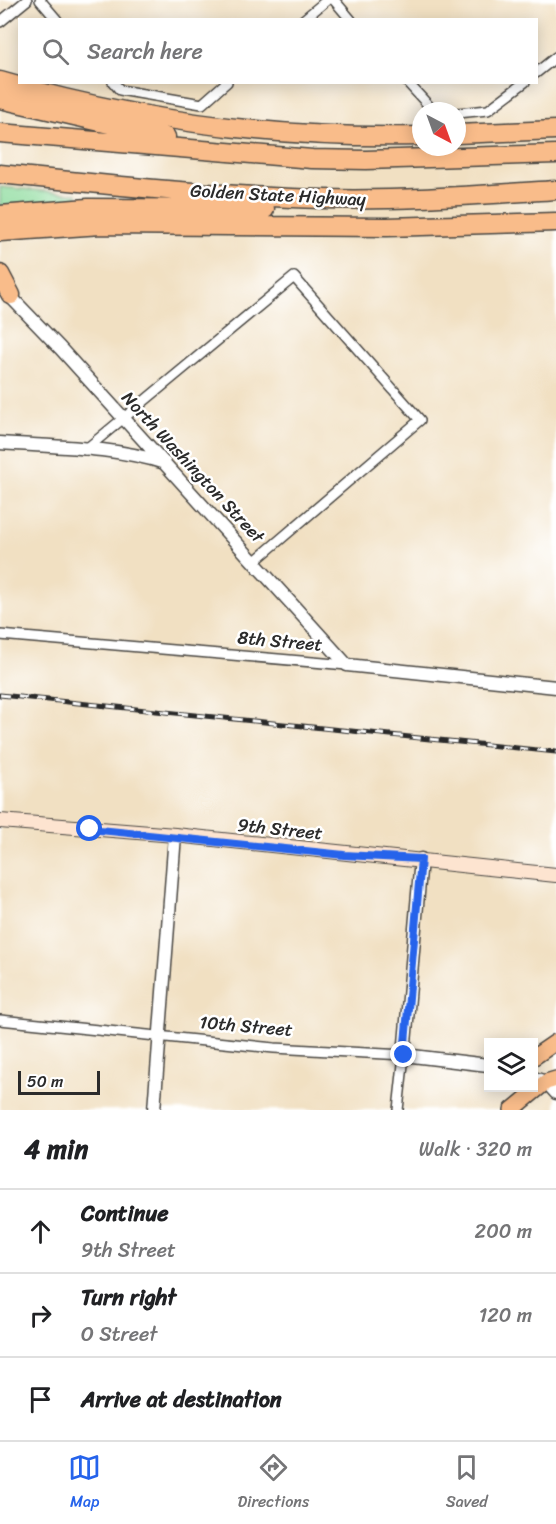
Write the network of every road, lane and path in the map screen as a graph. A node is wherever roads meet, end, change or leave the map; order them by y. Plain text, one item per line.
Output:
1 (27, 0) edge
2 (40, 0) edge
3 (327, 0) edge
4 (334, 0) edge
5 (55, 18) edge
6 (305, 18) edge
7 (349, 18) edge
8 (0, 22) edge
9 (556, 57) edge
10 (538, 72) edge
11 (0, 81) edge
12 (225, 84) edge
13 (409, 84) edge
14 (523, 84) edge
15 (117, 86) edge
16 (0, 99) edge
17 (425, 102) edge
18 (466, 112) edge
19 (556, 130) edge
20 (0, 133) edge
21 (466, 134) edge
22 (412, 136) edge
23 (232, 152) junction
24 (556, 154) edge
25 (0, 174) edge
26 (556, 190) edge
27 (517, 192) junction
28 (0, 215) edge
29 (556, 222) edge
30 (3, 233) edge
31 (0, 274) edge
32 (4, 296) edge
33 (122, 417) junction
34 (0, 443) edge
35 (85, 450) junction
36 (166, 464) junction
37 (255, 561) junction
38 (0, 635) edge
39 (348, 665) junction
40 (556, 687) edge
41 (0, 821) edge
42 (175, 835) junction
43 (421, 859) junction
44 (556, 875) edge
45 (0, 1020) edge
46 (161, 1036) junction
47 (556, 1042) edge
48 (538, 1054) edge
49 (404, 1055) junction
50 (484, 1064) edge
51 (556, 1065) edge
52 (548, 1083) edge
53 (154, 1110) edge
54 (398, 1110) edge
55 (512, 1110) edge

1 - 8 street
2 - 5 street
3 - 6 street
4 - 7 street
9 - 10 street
11 - 22 highway
12 - 15 street
13 - 17 street
14 - 18 street
16 - 23 highway
19 - 21 highway
20 - 23 highway
23 - 24 highway
25 - 27 highway, Golden State Highway
26 - 27 highway, Golden State Highway
27 - 28 highway
29 - 30 highway
31 - 32 highway
32 - 33 street, North Washington Street
33 - 35 street
33 - 36 street, North Washington Street
33 - 37 street
34 - 35 street
35 - 36 street
36 - 37 street, North Washington Street
37 - 39 street, North Washington Street
38 - 39 street, 8th Street
39 - 40 street, 8th Street
41 - 42 main road, 9th Street
42 - 43 main road, 9th Street
42 - 46 street
43 - 44 main road, 9th Street
43 - 49 street
45 - 46 street, 10th Street
46 - 49 street, 10th Street
46 - 53 street
47 - 48 main road
49 - 50 street, 10th Street
49 - 54 street
51 - 52 main road
52 - 55 main road

